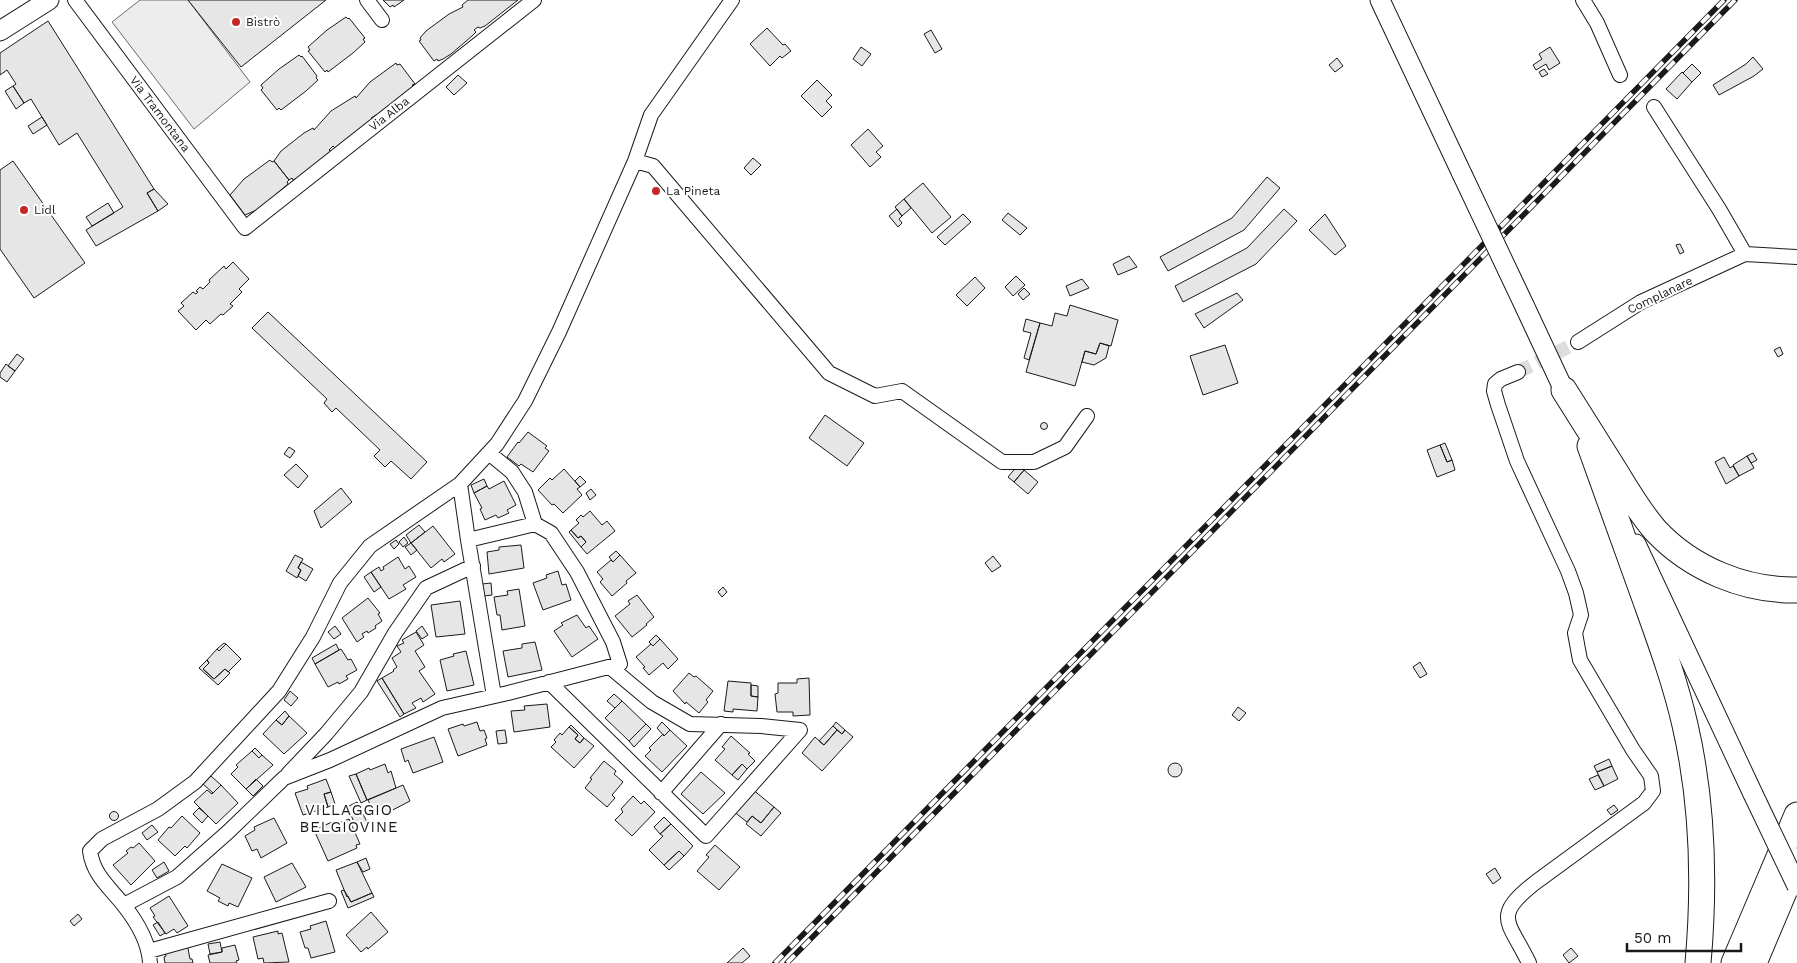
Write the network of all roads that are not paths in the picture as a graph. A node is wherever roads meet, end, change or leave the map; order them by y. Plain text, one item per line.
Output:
1 (49, 0) edge
2 (75, 0) edge
3 (367, 0) edge
4 (534, 0) edge
5 (732, 0) edge
6 (1380, 0) edge
7 (1583, 0) edge
8 (382, 20) dead end
9 (0, 31) edge
10 (1620, 76) dead end
11 (1654, 107) dead end
12 (635, 161) junction
13 (245, 228) joint
14 (1745, 254) junction
15 (1797, 257) edge
16 (1578, 342) tunnel mouth
17 (1518, 372) tunnel mouth
18 (1564, 390) junction
19 (1087, 416) dead end
20 (1590, 446) junction
21 (489, 453) junction
22 (460, 484) junction
23 (535, 524) junction
24 (468, 540) junction
25 (473, 566) junction
26 (1797, 590) edge
27 (610, 667) junction
28 (549, 682) junction
29 (494, 696) junction
30 (722, 724) junction
31 (284, 778) junction
32 (661, 793) junction
33 (1797, 815) edge
34 (1797, 861) edge
35 (1797, 887) edge
36 (328, 901) dead end
37 (124, 905) junction
38 (150, 957) edge
39 (1529, 963) edge
40 (1698, 963) edge
41 (1734, 963) edge
42 (1754, 963) edge
43 (1760, 963) edge

1 - 9 main road
2 - 13 street, Via Tramontana
3 - 8 street
4 - 13 street, Via Alba
5 - 12 street
6 - 18 main road, bridge
7 - 10 street
11 - 14 street
12 - 19 street
12 - 21 street
14 - 15 street, Complanare
14 - 16 street, Complanare
17 - 39 street
18 - 20 main road
18 - 26 highway
20 - 35 main road, bridge
20 - 40 highway
21 - 22 street
21 - 23 street
22 - 24 street
22 - 37 street
23 - 24 street
23 - 27 street
24 - 25 street
25 - 29 street
25 - 31 street
27 - 28 street
27 - 30 street
28 - 29 street
28 - 32 street
29 - 31 street
30 - 32 street
30 - 32 street
31 - 37 street
33 - 41 highway
34 - 42 highway
35 - 43 highway
36 - 38 street
37 - 38 street

